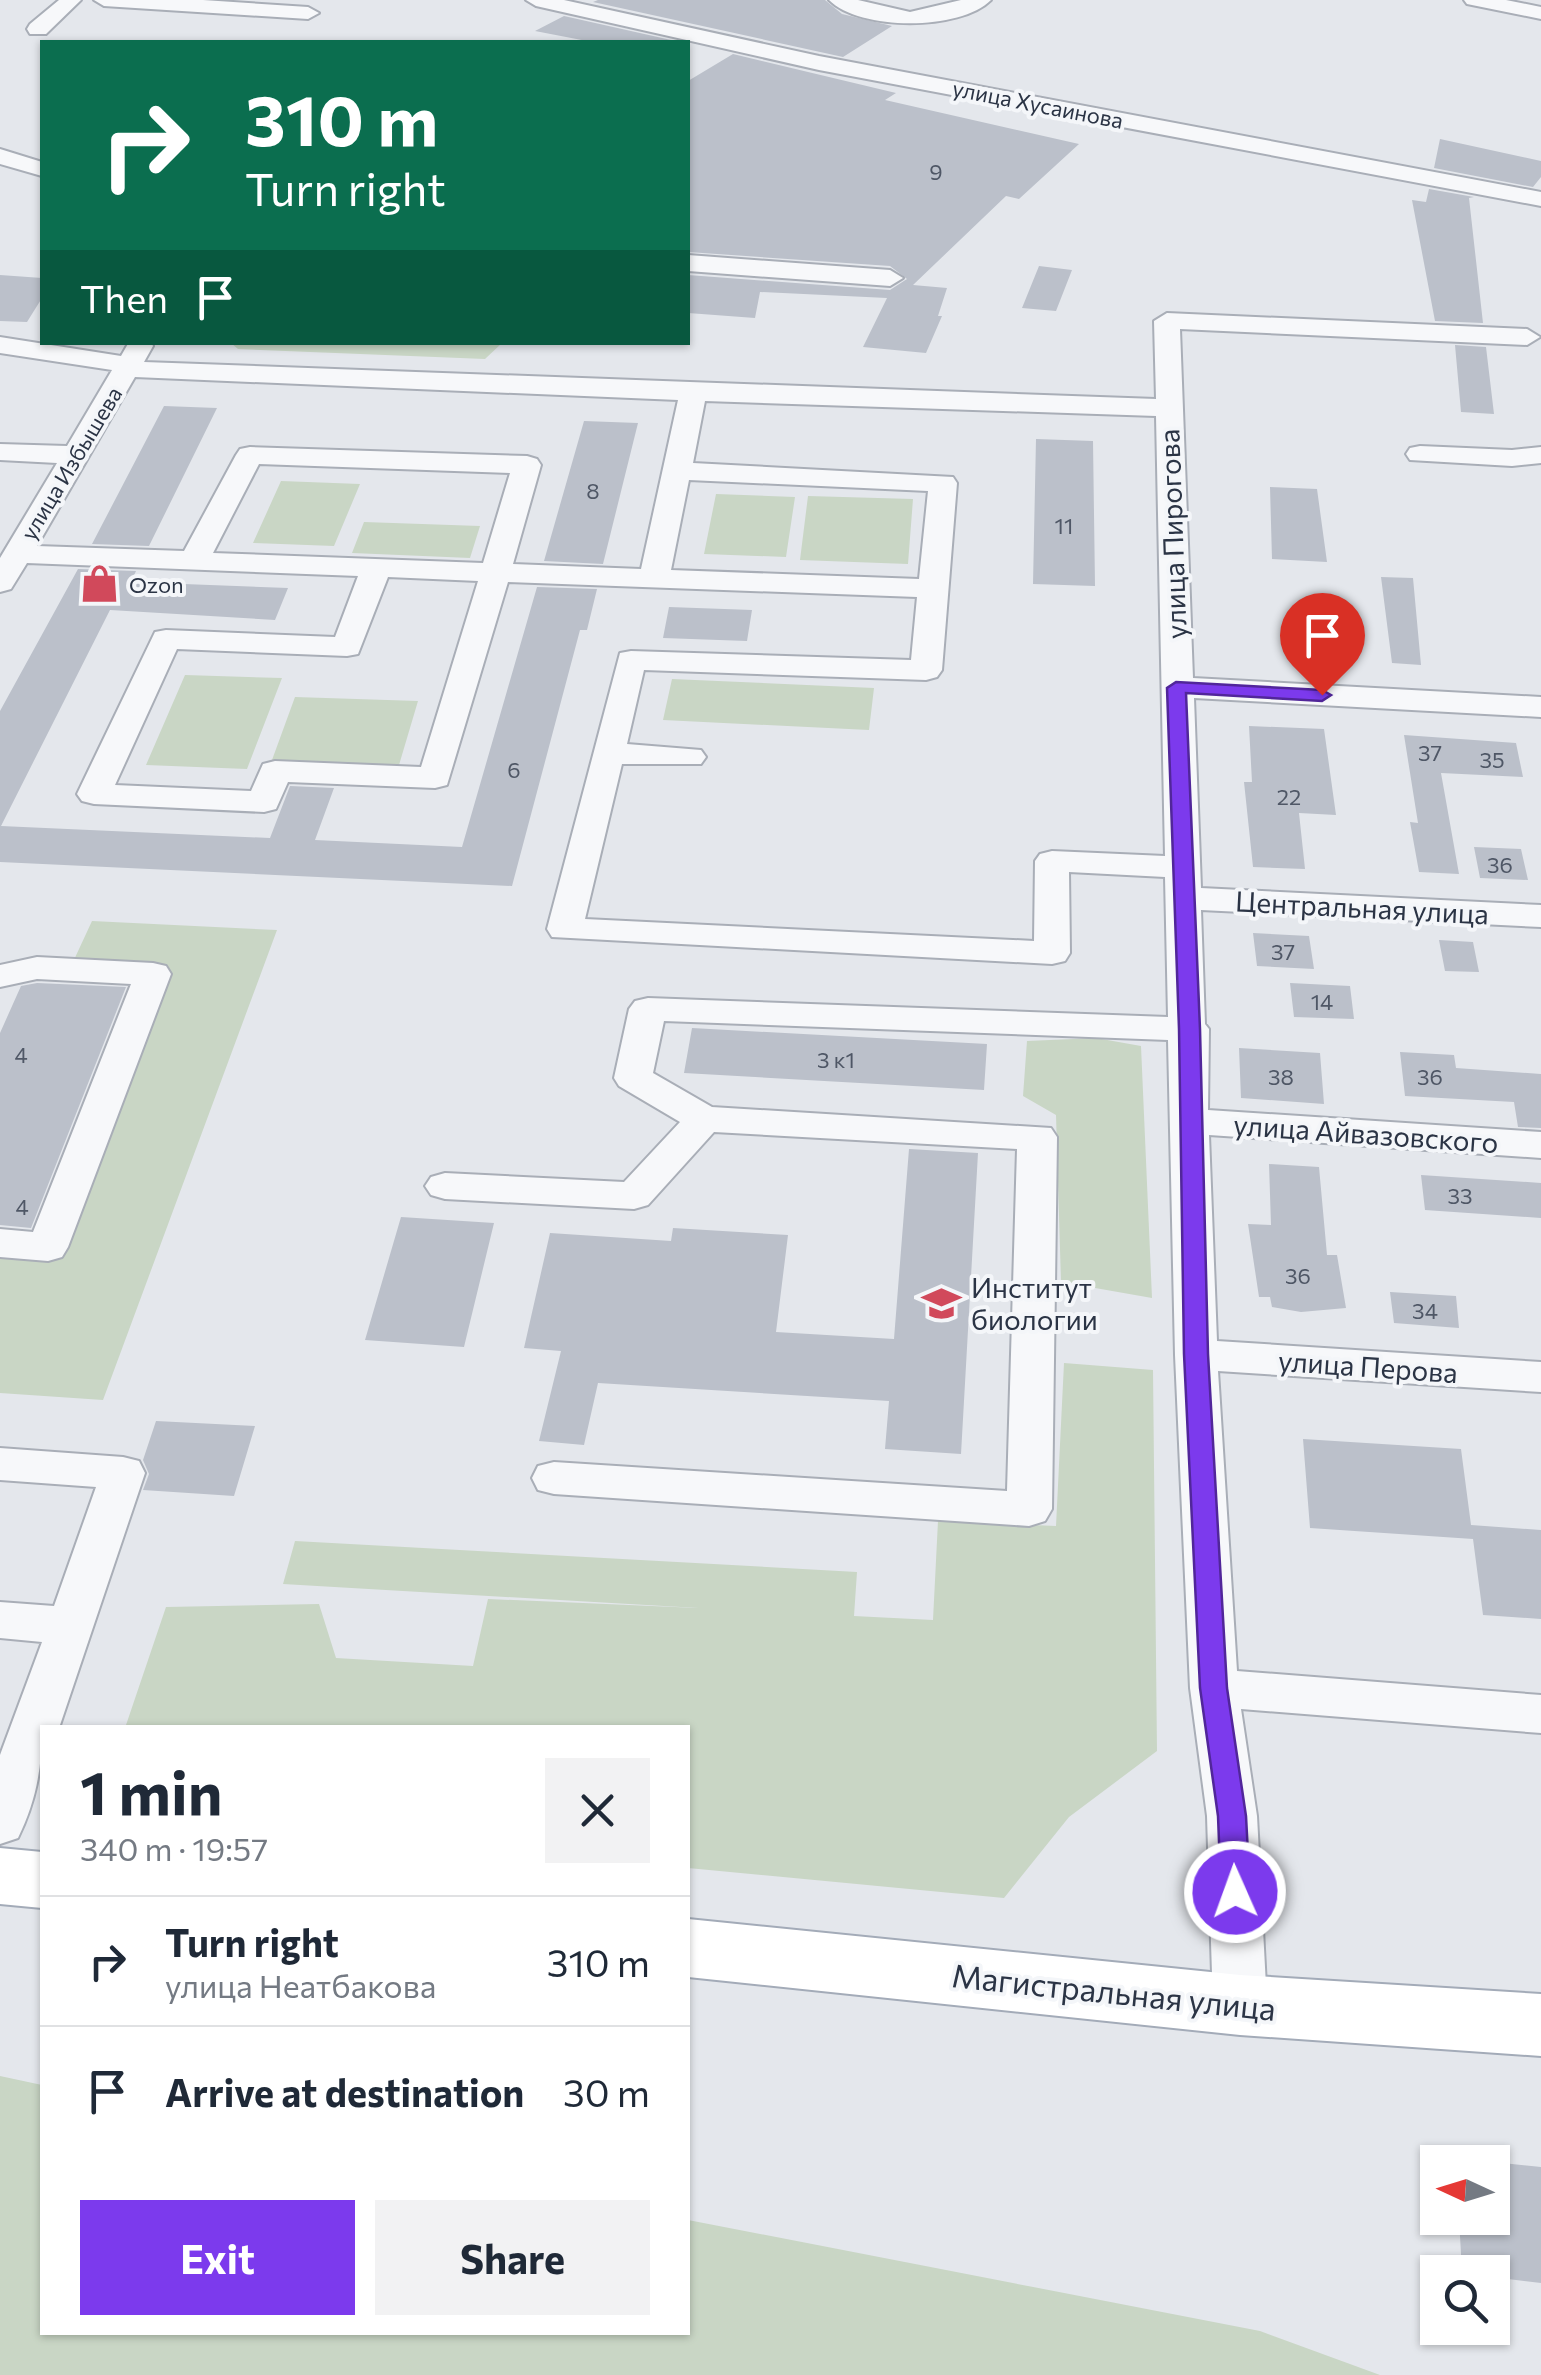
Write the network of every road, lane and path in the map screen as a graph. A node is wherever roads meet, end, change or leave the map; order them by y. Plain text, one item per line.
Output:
1 (71, 0) edge
2 (104, 0) edge
3 (536, 0) edge
4 (839, 0) edge
5 (981, 0) edge
6 (1474, 0) edge
7 (1541, 13) edge
8 (308, 14) edge
9 (38, 29) dead end
10 (0, 156) edge
11 (40, 168) edge
12 (1541, 199) edge
13 (690, 263) edge
14 (890, 278) dead end
15 (1527, 337) dead end
16 (0, 345) edge
17 (133, 359) edge
18 (693, 392) junction
19 (1169, 408) junction
20 (0, 452) edge
21 (77, 454) junction
22 (1420, 454) dead end
23 (1541, 454) edge
24 (677, 471) junction
25 (17, 554) junction
26 (194, 562) junction
27 (375, 571) junction
28 (498, 573) junction
29 (654, 578) junction
30 (0, 583) edge
31 (933, 589) junction
32 (1176, 688) junction
33 (1541, 707) edge
34 (610, 753) junction
35 (689, 756) dead end
36 (1182, 882) junction
37 (1541, 916) edge
38 (0, 976) edge
39 (1190, 1029) junction
40 (704, 1120) junction
41 (1192, 1121) junction
42 (1541, 1145) edge
43 (445, 1186) dead end
44 (0, 1244) edge
45 (1196, 1354) junction
46 (1541, 1376) edge
47 (0, 1464) edge
48 (554, 1478) dead end
49 (0, 1620) edge
50 (72, 1626) junction
51 (1214, 1688) junction
52 (1541, 1714) edge
53 (0, 1823) edge
54 (0, 1876) edge
55 (40, 1880) edge
56 (690, 1948) edge
57 (1240, 2005) junction
58 (1541, 2025) edge

1 - 9 street
2 - 8 street
3 - 12 street, улица Хусаинова
4 - 5 street
6 - 7 street
10 - 11 street
13 - 14 street
15 - 19 street, улица Пирогова
16 - 17 street
17 - 18 street
17 - 21 street, улица Избышева
18 - 19 street
18 - 24 street
19 - 32 street, улица Пирогова
20 - 21 street
21 - 25 street, улица Избышева
22 - 23 street
24 - 29 street
24 - 31 street
25 - 26 street
25 - 30 street, улица Избышева
26 - 27 street
26 - 28 street
27 - 28 street
27 - 28 street
28 - 29 street
29 - 31 street
31 - 34 street
32 - 33 street
32 - 36 street, улица Пирогова
34 - 35 street
34 - 36 street, Центральная улица
36 - 37 street, Центральная улица
36 - 39 street, улица Пирогова
38 - 44 street
39 - 40 street
39 - 41 street, улица Пирогова
40 - 43 street
40 - 48 street
41 - 42 street, улица Айвазовского
41 - 45 street, улица Пирогова
45 - 46 street, улица Перова
45 - 51 street, улица Пирогова
47 - 50 street
49 - 50 street
50 - 53 street
51 - 52 street
51 - 57 street, улица Пирогова
54 - 55 main road
56 - 57 main road, Магистральная улица
57 - 58 main road, Магистральная улица

